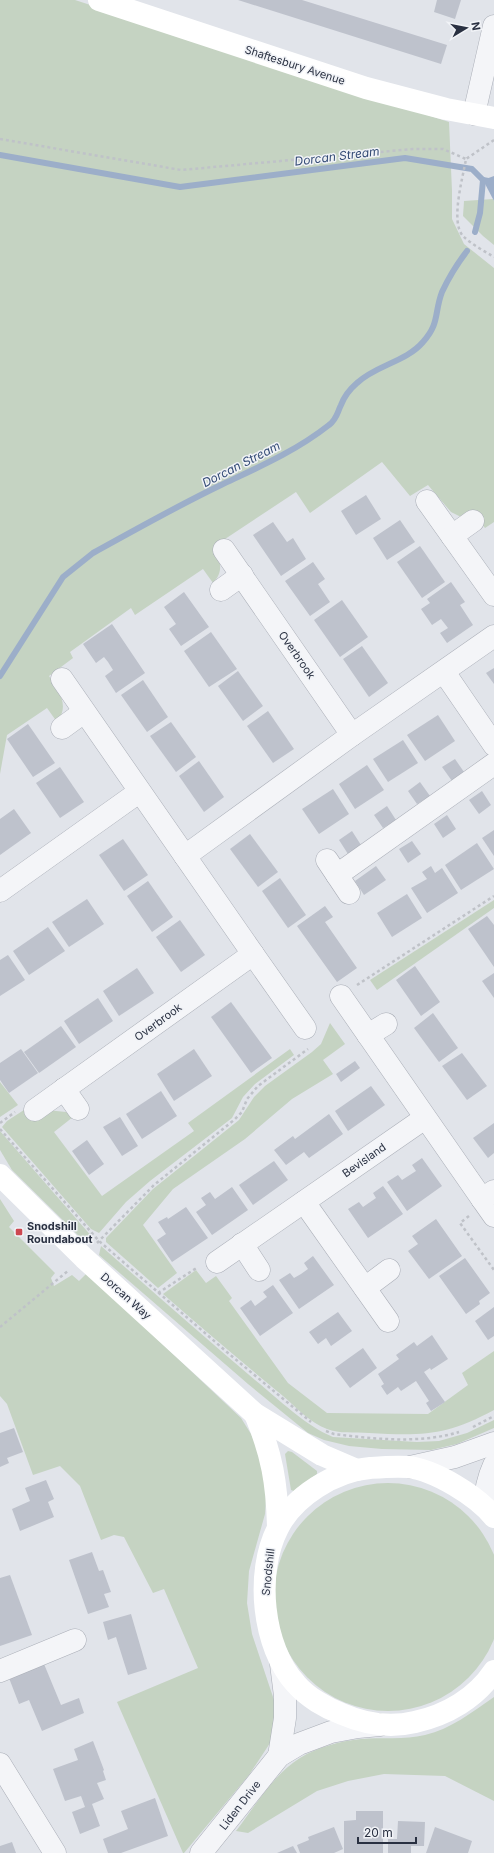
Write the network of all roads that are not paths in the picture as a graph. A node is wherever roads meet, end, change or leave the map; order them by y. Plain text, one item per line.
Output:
1 (99, 0) edge
2 (494, 26) edge
3 (484, 116) edge
4 (427, 501) dead end
5 (473, 521) dead end
6 (452, 536) junction
7 (224, 550) dead end
8 (242, 575) junction
9 (221, 590) dead end
10 (494, 595) edge
11 (494, 636) edge
12 (444, 672) junction
13 (62, 679) dead end
14 (84, 712) junction
15 (62, 728) dead end
16 (352, 735) junction
17 (494, 745) edge
18 (494, 764) edge
19 (139, 792) junction
20 (185, 856) junction
21 (0, 891) edge
22 (349, 893) dead end
23 (253, 954) junction
24 (341, 996) road end
25 (386, 1024) dead end
26 (368, 1035) junction
27 (308, 1037) road end
28 (64, 1089) junction
29 (78, 1109) dead end
30 (35, 1110) dead end
31 (425, 1118) junction
32 (0, 1175) edge
33 (304, 1202) junction
34 (489, 1203) edge
35 (242, 1244) junction
36 (217, 1262) road end
37 (259, 1270) dead end
38 (389, 1270) dead end
39 (365, 1288) junction
40 (388, 1321) dead end
41 (255, 1414) junction
42 (494, 1442) edge
43 (494, 1465) edge
44 (410, 1467) junction
45 (357, 1470) junction
46 (490, 1511) edge
47 (278, 1526) junction
48 (75, 1640) dead end
49 (281, 1664) junction
50 (494, 1670) edge
51 (0, 1671) edge
52 (487, 1685) edge
53 (381, 1725) junction
54 (279, 1756) junction
55 (0, 1764) edge
56 (55, 1853) edge
57 (200, 1853) edge

1 - 3 main road, Shaftesbury Avenue
2 - 3 street
4 - 6 street
5 - 6 street
6 - 10 street
7 - 8 street, Overbrook
8 - 9 street
8 - 16 street, Overbrook
11 - 12 street
12 - 16 street
12 - 17 street
13 - 14 street
14 - 15 street
14 - 19 street
16 - 20 street
18 - 22 street
19 - 20 street
19 - 21 street
20 - 23 street
23 - 27 street
23 - 28 street, Overbrook
24 - 26 street
25 - 26 street
26 - 31 street
28 - 29 street
28 - 30 street, Overbrook
31 - 33 street, Bevisland
31 - 34 street
32 - 41 main road, Dorcan Way
33 - 35 street, Bevisland
33 - 39 street
35 - 36 street, Bevisland
35 - 37 street
38 - 39 street
39 - 40 street
41 - 45 main road, Dorcan Way
41 - 47 main road, Dorcan Way
42 - 44 street
43 - 46 street
44 - 45 main road, Snodshill
44 - 46 main road, Snodshill
45 - 47 main road, Snodshill
47 - 49 main road, Snodshill
48 - 51 street
49 - 53 main road, Snodshill
49 - 54 street
50 - 52 main road, Snodshill
52 - 53 main road, Snodshill
53 - 54 street, Liden Drive
54 - 57 street, Liden Drive
55 - 56 street

